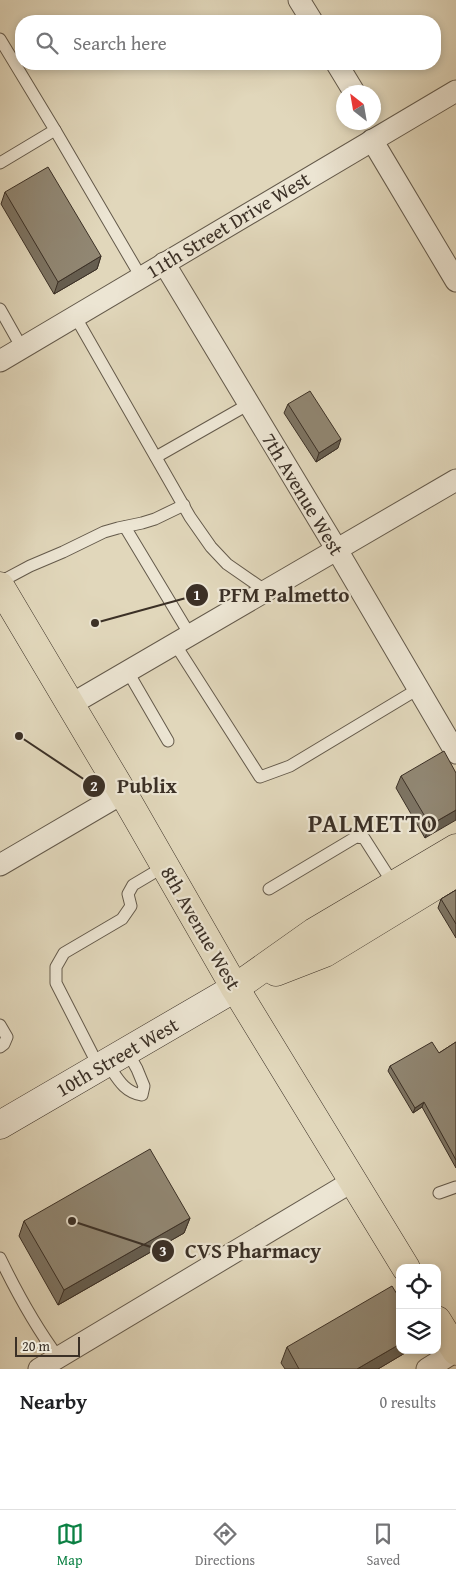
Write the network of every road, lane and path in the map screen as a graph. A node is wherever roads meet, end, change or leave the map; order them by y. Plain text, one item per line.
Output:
1 (299, 0) edge
2 (308, 15) edge
3 (0, 39) edge
4 (15, 64) edge
5 (19, 70) edge
6 (341, 70) edge
7 (350, 85) edge
8 (456, 91) edge
9 (55, 130) junction
10 (374, 132) edge
11 (0, 163) edge
12 (164, 263) junction
13 (141, 277) junction
14 (456, 281) edge
15 (0, 309) edge
16 (75, 316) junction
17 (22, 348) junction
18 (0, 361) edge
19 (249, 404) junction
20 (156, 457) junction
21 (456, 480) edge
22 (184, 505) junction
23 (126, 526) junction
24 (337, 550) junction
25 (0, 582) edge
26 (0, 586) edge
27 (266, 591) junction
28 (182, 640) junction
29 (128, 672) junction
30 (418, 689) junction
31 (70, 705) junction
32 (168, 741) dead end
33 (455, 750) edge
34 (123, 793) junction
35 (456, 848) edge
36 (0, 865) edge
37 (165, 866) junction
38 (456, 874) edge
39 (394, 885) junction
40 (269, 889) dead end
41 (235, 988) junction
42 (0, 1025) edge
43 (0, 1047) edge
44 (111, 1060) junction
45 (0, 1125) edge
46 (354, 1181) junction
47 (456, 1187) edge
48 (439, 1192) dead end
49 (0, 1258) edge
50 (404, 1264) edge
51 (441, 1327) edge
52 (456, 1351) edge
53 (58, 1357) junction
54 (39, 1369) edge
55 (428, 1369) edge

1 - 2 street
3 - 4 lane
5 - 9 lane
6 - 7 street
8 - 10 street, 11th Street Drive West
9 - 11 lane
9 - 13 lane
10 - 12 street, 11th Street Drive West
10 - 14 street
12 - 13 street, 11th Street Drive West
12 - 19 street, 7th Avenue West
13 - 16 street, 11th Street Drive West
15 - 17 lane
16 - 17 street, 11th Street Drive West
16 - 20 lane
17 - 18 street, 11th Street Drive West
19 - 20 lane
19 - 24 street, 7th Avenue West
20 - 22 lane
21 - 24 street
22 - 23 lane
22 - 27 lane
23 - 25 lane
23 - 28 lane
24 - 27 street
24 - 30 street, 7th Avenue West
26 - 31 main road, 8th Avenue West
27 - 28 street
28 - 29 street
28 - 30 lane
29 - 31 street
29 - 32 lane
30 - 33 street, 7th Avenue West
31 - 34 main road, 8th Avenue West
34 - 36 street
34 - 37 main road, 8th Avenue West
35 - 39 main road, 10th Street West
37 - 41 main road, 8th Avenue West
37 - 44 lane
38 - 41 main road, 10th Street West
39 - 40 lane
39 - 41 main road, 10th Street West
41 - 44 street, 10th Street West
41 - 46 main road, 8th Avenue West
42 - 43 lane
44 - 45 street, 10th Street West
46 - 50 main road, 8th Avenue West
46 - 53 street
47 - 48 lane
49 - 53 lane
51 - 52 main road
52 - 55 street
53 - 54 street

